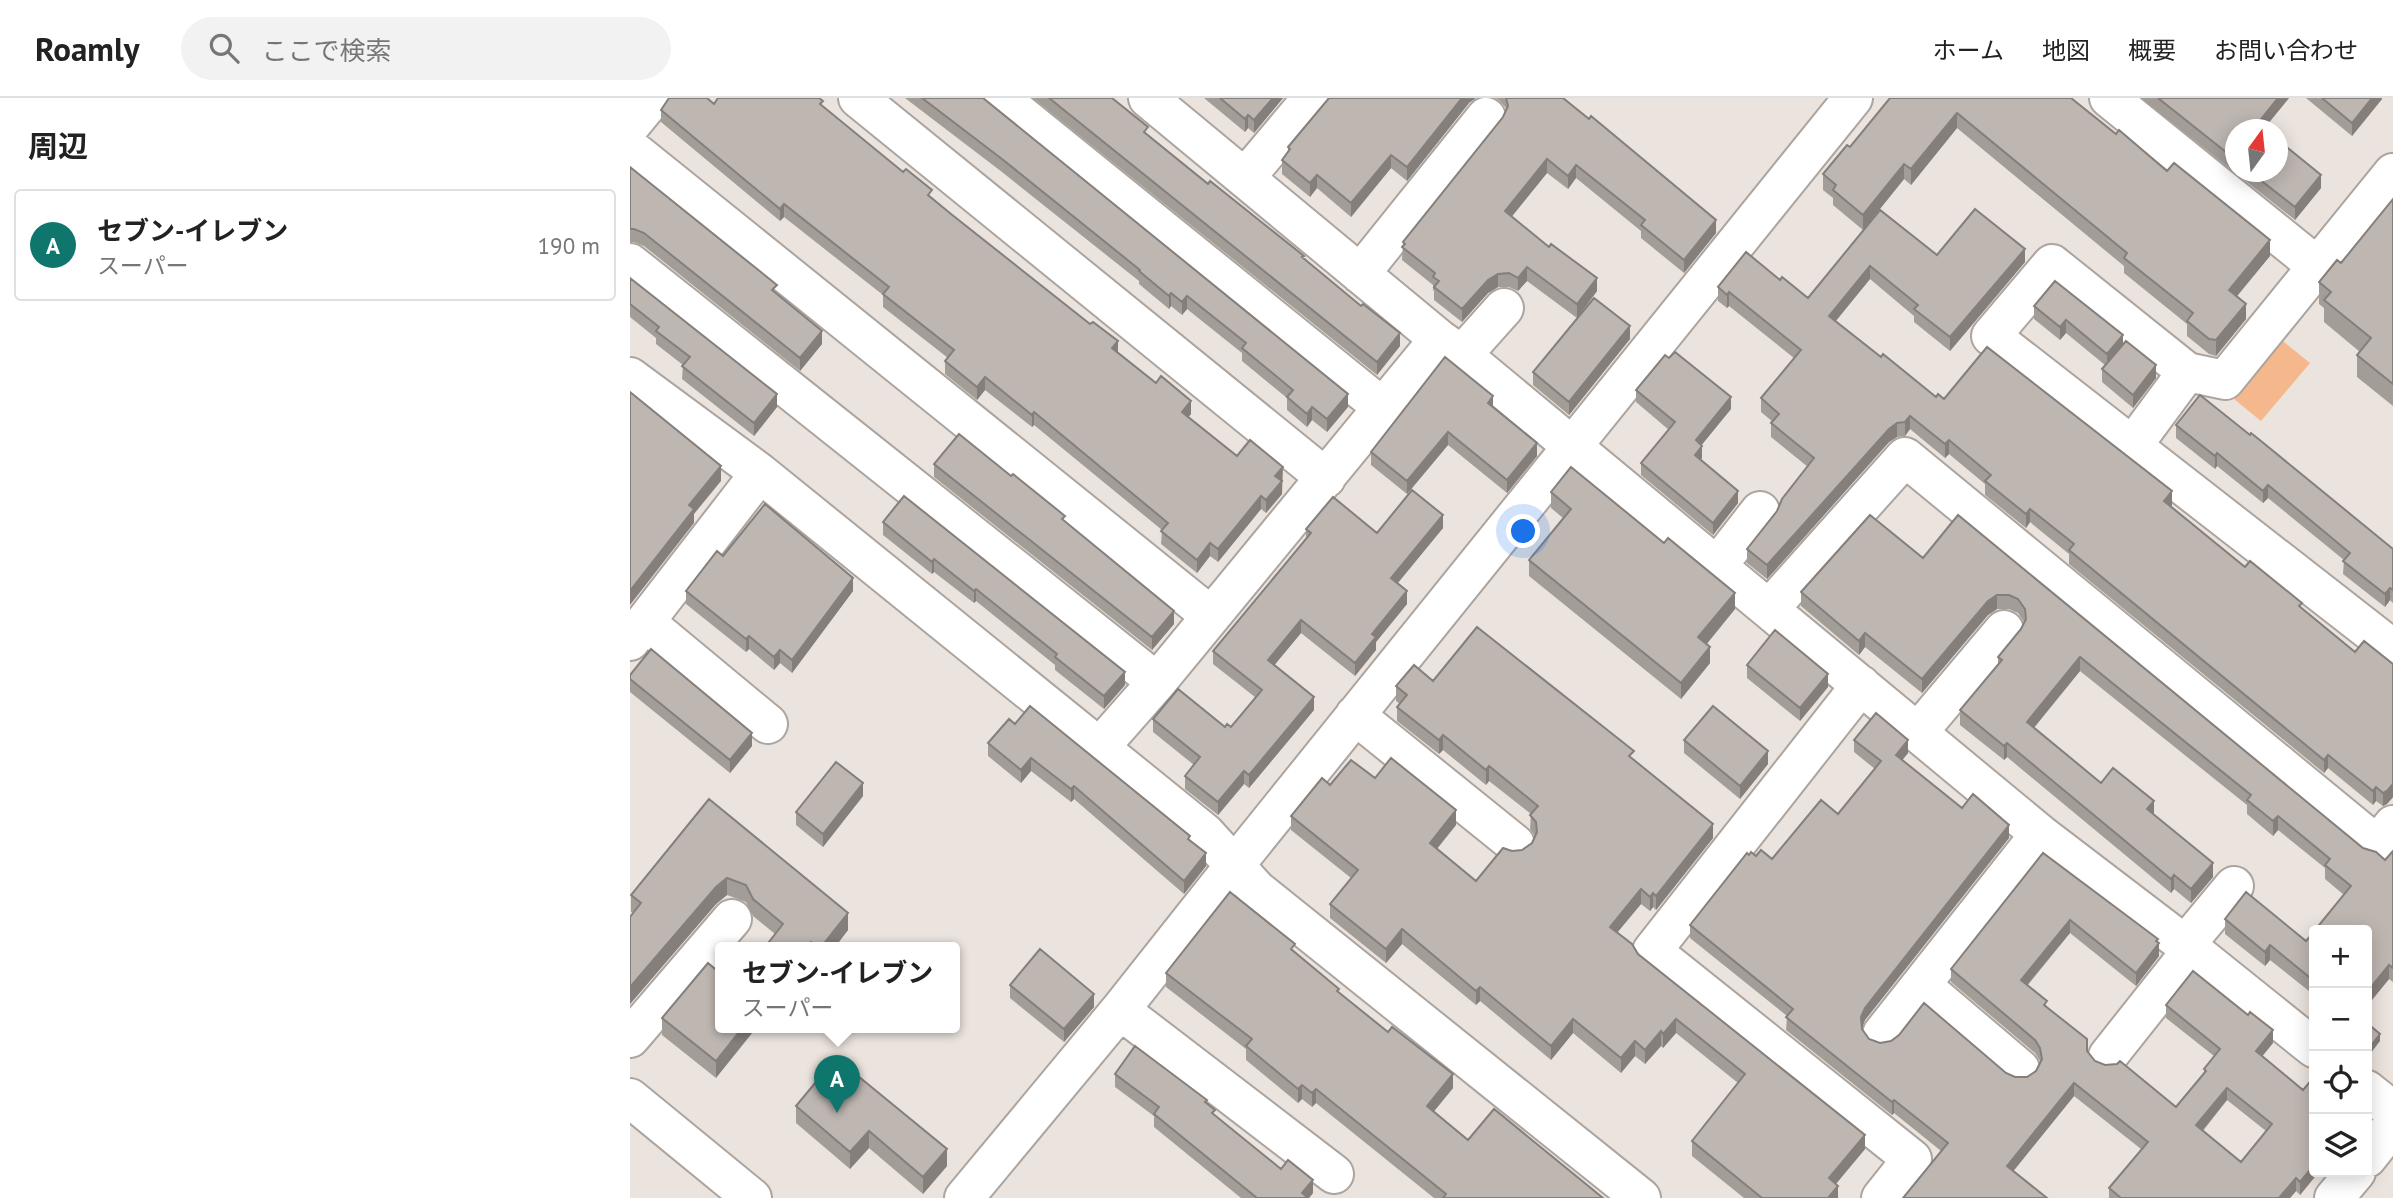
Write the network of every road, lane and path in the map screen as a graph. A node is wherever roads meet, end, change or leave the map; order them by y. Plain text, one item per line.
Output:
1 (653, 98) edge
2 (858, 98) edge
3 (1000, 98) edge
4 (1148, 98) edge
5 (1312, 98) edge
6 (1853, 98) edge
7 (2109, 98) edge
8 (1486, 117) dead end
9 (630, 126) edge
10 (630, 148) edge
11 (2393, 173) edge
12 (1245, 178) junction
13 (630, 262) edge
14 (2318, 266) junction
15 (1360, 274) junction
16 (1504, 308) dead end
17 (1451, 347) junction
18 (2187, 372) junction
19 (630, 377) edge
20 (1382, 407) junction
21 (2133, 445) junction
22 (1572, 447) junction
23 (760, 473) junction
24 (1326, 478) junction
25 (1760, 511) dead end
26 (1717, 566) junction
27 (1769, 609) junction
28 (1211, 616) junction
29 (2004, 630) dead end
30 (638, 632) edge
31 (2393, 649) edge
32 (1157, 682) junction
33 (1861, 685) junction
34 (1355, 715) junction
35 (768, 724) dead end
36 (1918, 732) junction
37 (1099, 748) junction
38 (2393, 825) edge
39 (2040, 834) junction
40 (1515, 844) dead end
41 (1234, 866) junction
42 (2234, 886) dead end
43 (733, 919) dead end
44 (2189, 947) junction
45 (1921, 985) junction
46 (1120, 1010) junction
47 (1882, 1034) dead end
48 (630, 1038) edge
49 (2309, 1044) edge
50 (2108, 1056) dead end
51 (2020, 1069) dead end
52 (2372, 1094) edge
53 (630, 1098) edge
54 (2393, 1111) edge
55 (2393, 1125) edge
56 (2372, 1152) edge
57 (1334, 1174) dead end
58 (2352, 1177) edge
59 (1602, 1186) edge
60 (752, 1198) edge
61 (964, 1198) edge
62 (1641, 1198) edge
63 (1881, 1198) edge
64 (2334, 1198) edge

1 - 9 street
2 - 24 street
3 - 20 street
4 - 12 street
5 - 12 street
6 - 22 street
7 - 14 street
8 - 15 street
10 - 28 street
11 - 14 street
12 - 15 street
13 - 32 street
14 - 18 street
15 - 17 street
16 - 17 street
17 - 20 street
17 - 22 street
18 - 21 street
18 - 21 street
19 - 23 street
20 - 24 street
21 - 31 street
22 - 26 street
22 - 34 street
23 - 30 street
23 - 37 street
24 - 28 street
25 - 26 street
26 - 27 street
27 - 33 street
27 - 38 street
28 - 32 street
29 - 36 street
30 - 35 street
32 - 37 street
33 - 36 street
33 - 63 street
34 - 40 street
34 - 41 street
36 - 39 street
37 - 41 street
39 - 44 street
39 - 45 street
41 - 46 street
41 - 59 street
42 - 44 street
43 - 48 street
44 - 49 street
44 - 50 street
45 - 47 street
45 - 51 street
46 - 57 street
46 - 61 street
52 - 54 street
53 - 60 street
55 - 56 street
58 - 64 street
59 - 62 street

